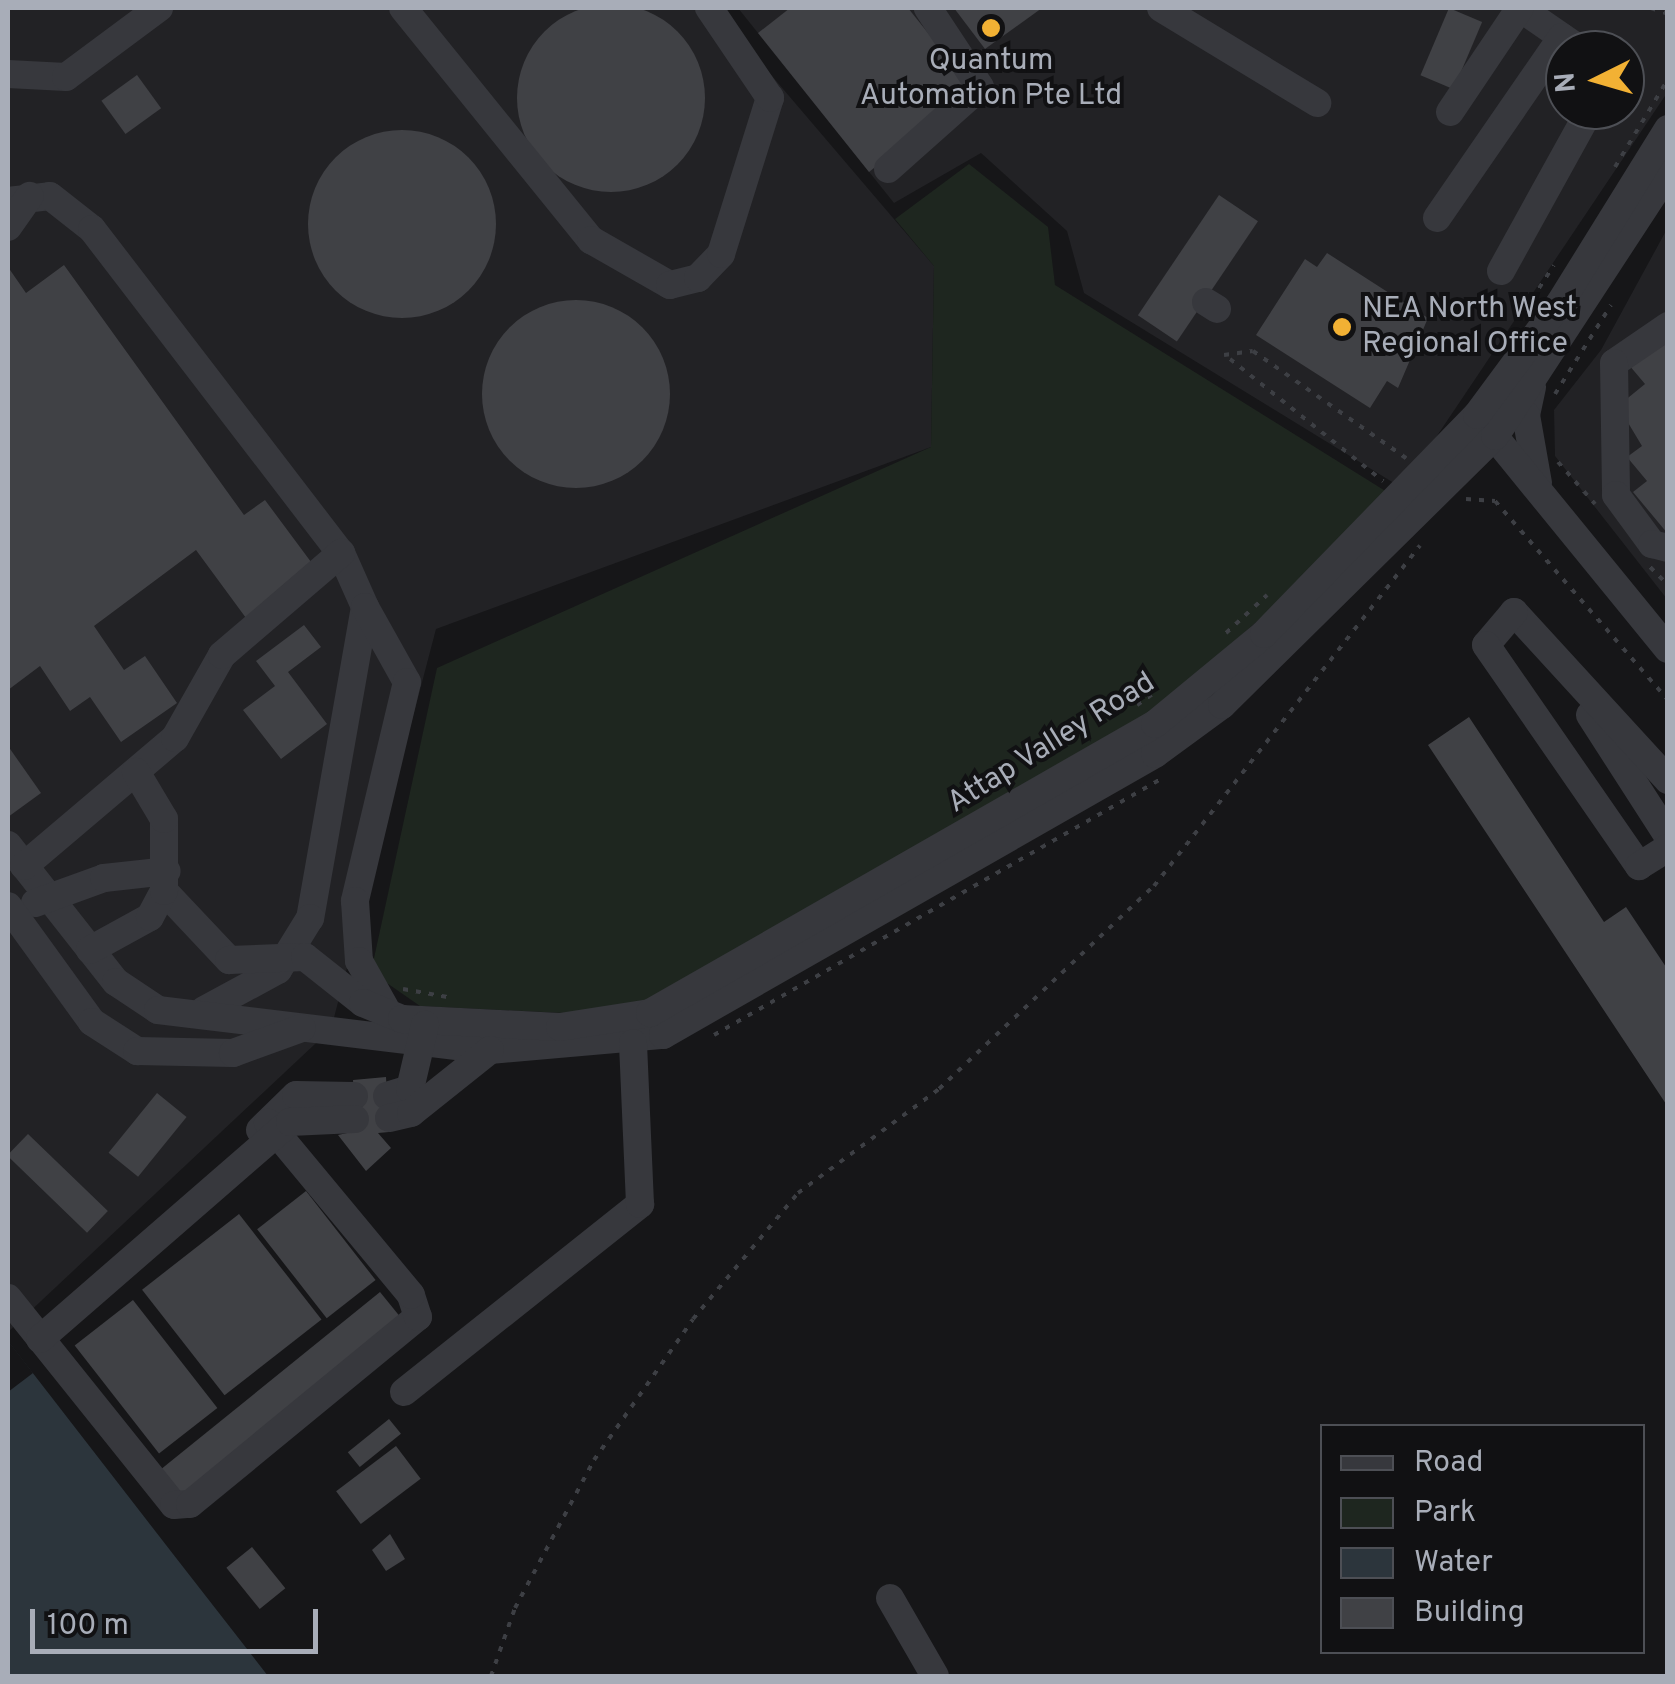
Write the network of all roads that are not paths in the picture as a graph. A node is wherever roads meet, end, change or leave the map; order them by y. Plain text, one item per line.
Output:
1 (159, 8) edge
2 (403, 8) edge
3 (709, 8) edge
4 (928, 8) edge
5 (1161, 8) edge
6 (1520, 8) edge
7 (1551, 30) edge
8 (8, 74) edge
9 (1545, 78) edge
10 (1317, 103) dead end
11 (1450, 112) dead end
12 (1668, 129) edge
13 (1579, 130) edge
14 (888, 169) dead end
15 (1668, 172) edge
16 (19, 199) edge
17 (1437, 218) dead end
18 (8, 227) edge
19 (1501, 271) dead end
20 (1668, 326) edge
21 (1532, 386) junction
22 (1486, 426) junction
23 (1540, 489) junction
24 (1668, 548) edge
25 (341, 553) junction
26 (364, 607) junction
27 (1662, 630) edge
28 (1272, 644) junction
29 (1547, 648) junction
30 (136, 772) junction
31 (1668, 780) edge
32 (1668, 836) edge
33 (1668, 848) edge
34 (16, 856) edge
35 (165, 881) junction
36 (50, 900) junction
37 (8, 907) edge
38 (17, 940) edge
39 (90, 950) junction
40 (285, 958) junction
41 (387, 1012) junction
42 (193, 1013) junction
43 (302, 1028) junction
44 (424, 1033) junction
45 (633, 1044) junction
46 (490, 1050) junction
47 (355, 1107) dead end
48 (272, 1128) junction
49 (8, 1298) edge
50 (40, 1339) junction
51 (404, 1392) dead end
52 (890, 1598) dead end
53 (935, 1676) edge

1 - 8 street
2 - 3 street
4 - 14 street
5 - 10 street
6 - 7 street
6 - 11 street
9 - 17 street
12 - 22 street, Attap Valley Road
13 - 19 street
15 - 21 street, Attap Valley Road
16 - 18 street
16 - 25 street
20 - 24 street
21 - 22 street, Attap Valley Road
21 - 23 street
22 - 23 street
22 - 28 street, Attap Valley Road
23 - 27 street
25 - 26 street
25 - 30 street
26 - 40 street
26 - 41 street
28 - 44 street, Attap Valley Road
28 - 45 street, Attap Valley Road
29 - 31 street
29 - 32 street
29 - 33 street
30 - 34 street
30 - 35 street
34 - 36 street
35 - 36 street
35 - 39 street
35 - 40 street
36 - 37 street
36 - 39 street
37 - 38 street
38 - 43 street
39 - 42 street
40 - 41 street
40 - 42 street
41 - 44 street
42 - 43 street
43 - 44 street
44 - 46 street, Attap Valley Road
44 - 46 street
45 - 46 street, Attap Valley Road
45 - 51 street
47 - 48 street
48 - 50 street
48 - 50 street
49 - 50 street
52 - 53 street

